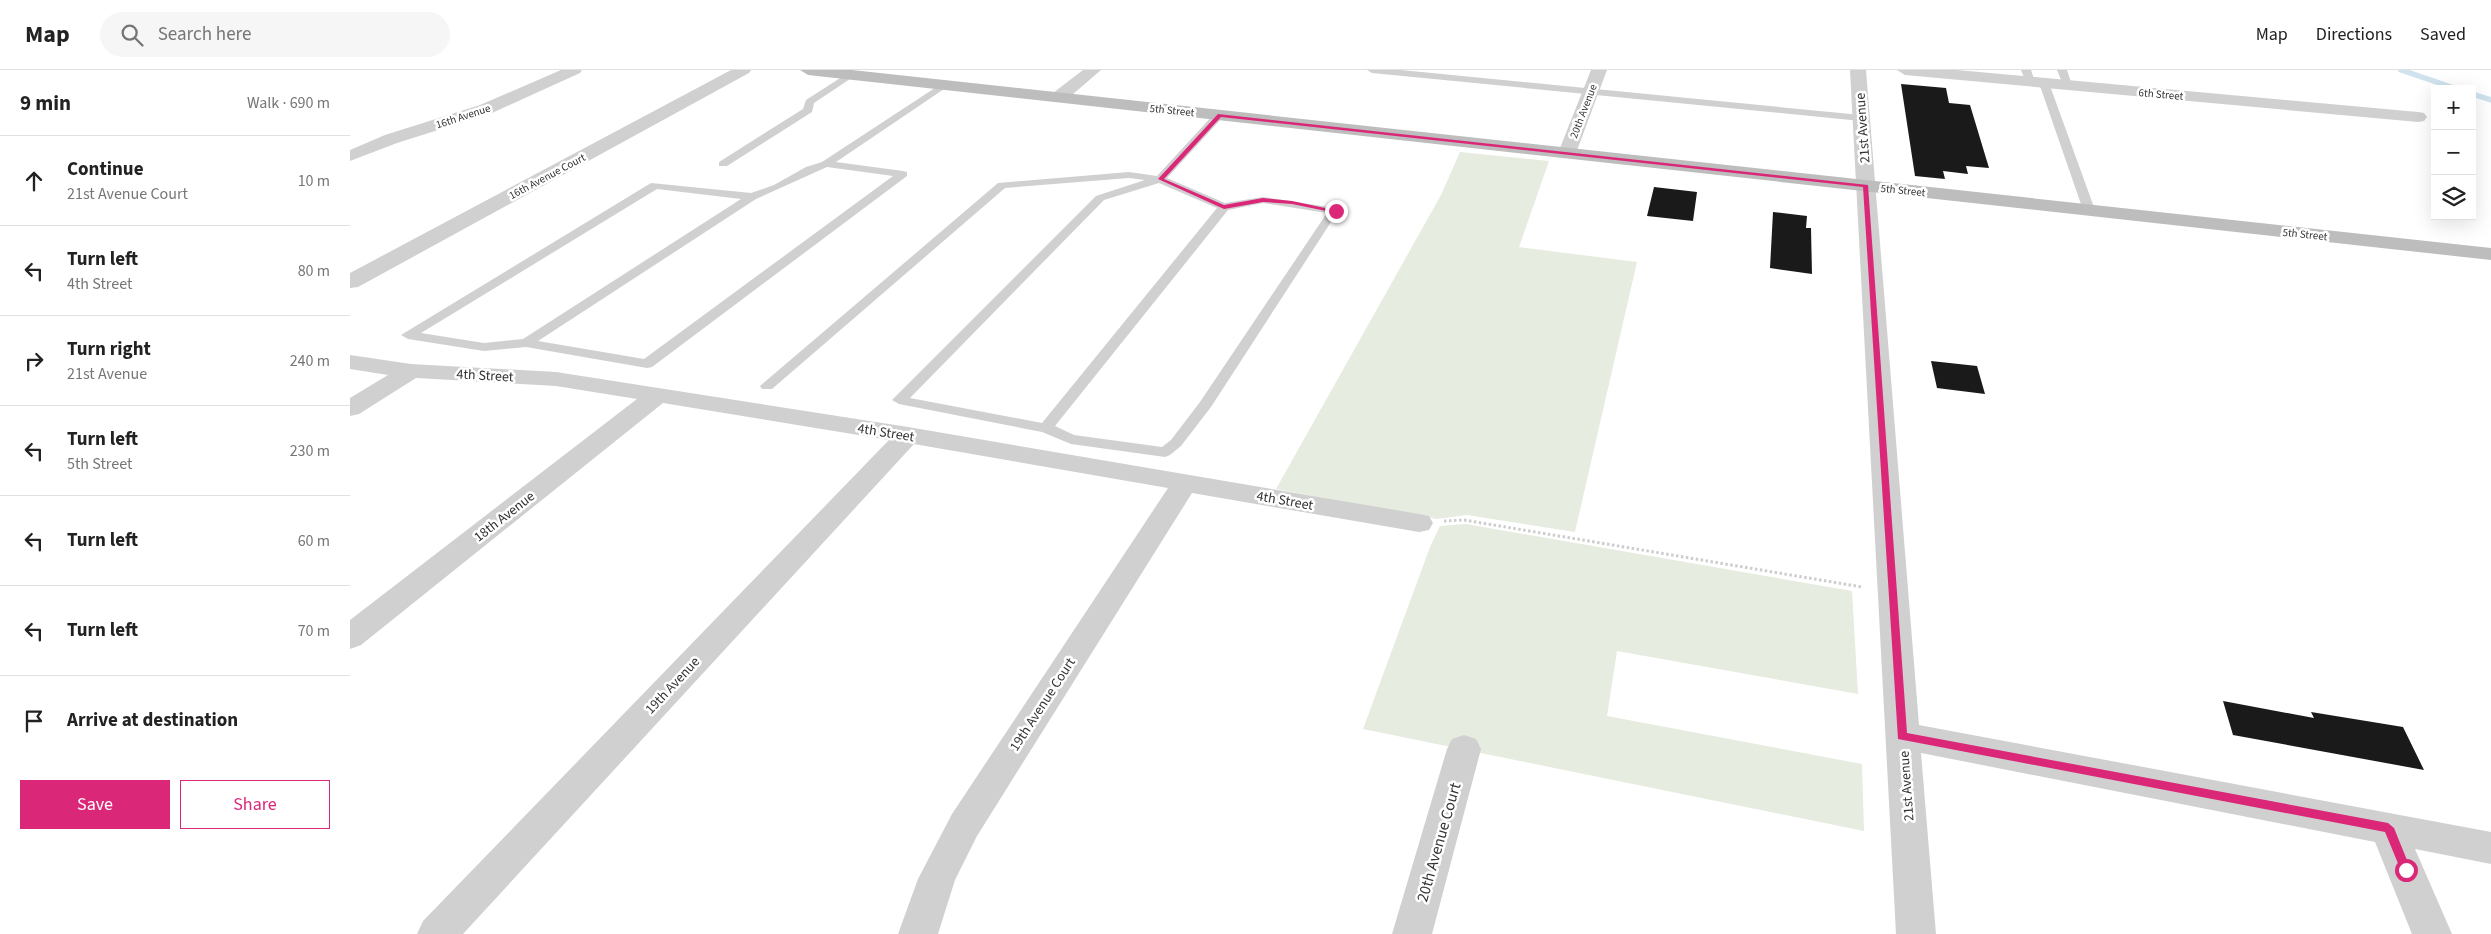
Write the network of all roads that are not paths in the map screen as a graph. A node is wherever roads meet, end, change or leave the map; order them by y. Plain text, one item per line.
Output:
1 (574, 70) edge
2 (743, 70) edge
3 (808, 70) edge
4 (1093, 70) edge
5 (1372, 70) edge
6 (1600, 70) edge
7 (1858, 70) edge
8 (1905, 70) edge
9 (851, 75) junction
10 (2033, 78) edge
11 (2065, 78) edge
12 (944, 84) junction
13 (1591, 91) junction
14 (1060, 97) junction
15 (1219, 115) junction
16 (2418, 117) dead end
17 (1861, 118) junction
18 (1567, 153) junction
19 (350, 156) edge
20 (723, 164) dead end
21 (826, 164) junction
22 (1160, 179) junction
23 (1866, 186) junction
24 (752, 197) junction
25 (1224, 207) junction
26 (2089, 210) junction
27 (2491, 254) edge
28 (350, 282) edge
29 (526, 343) junction
30 (350, 362) edge
31 (411, 371) junction
32 (767, 386) dead end
33 (658, 394) junction
34 (350, 409) edge
35 (1046, 428) junction
36 (908, 435) junction
37 (1185, 483) junction
38 (1419, 523) road end
39 (350, 637) edge
40 (1902, 736) junction
41 (1464, 749) dead end
42 (2388, 828) junction
43 (2491, 848) edge
44 (437, 934) edge
45 (918, 934) edge
46 (1412, 934) edge
47 (1916, 934) edge
48 (2432, 934) edge

1 - 19 street, 16th Avenue
2 - 28 street, 16th Avenue Court
3 - 9 main road, 5th Street
4 - 14 street
5 - 13 lane
6 - 13 street, 20th Avenue
7 - 17 street, 21st Avenue
8 - 10 street, 6th Street
9 - 12 main road, 5th Street
9 - 20 lane
10 - 11 street, 6th Street
10 - 26 lane
11 - 16 street, 6th Street
12 - 14 main road, 5th Street
12 - 21 lane
13 - 17 lane
13 - 18 street, 20th Avenue
14 - 15 main road, 5th Street
15 - 18 main road, 5th Street
15 - 22 lane
17 - 23 street, 21st Avenue
18 - 23 main road, 5th Street
21 - 24 lane
21 - 29 lane
22 - 25 lane
22 - 32 lane
22 - 35 lane
23 - 26 main road, 5th Street
23 - 40 street, 21st Avenue
24 - 29 lane
24 - 29 lane
25 - 35 lane
25 - 35 lane
26 - 27 main road, 5th Street
30 - 31 street, 4th Street
31 - 33 street, 4th Street
31 - 34 street
33 - 36 street, 4th Street
33 - 39 street, 18th Avenue
36 - 37 street, 4th Street
36 - 44 street, 19th Avenue
37 - 38 street, 4th Street
37 - 45 street, 19th Avenue Court
40 - 42 street
40 - 47 street, 21st Avenue
41 - 46 street, 20th Avenue Court
42 - 43 street
42 - 48 street

